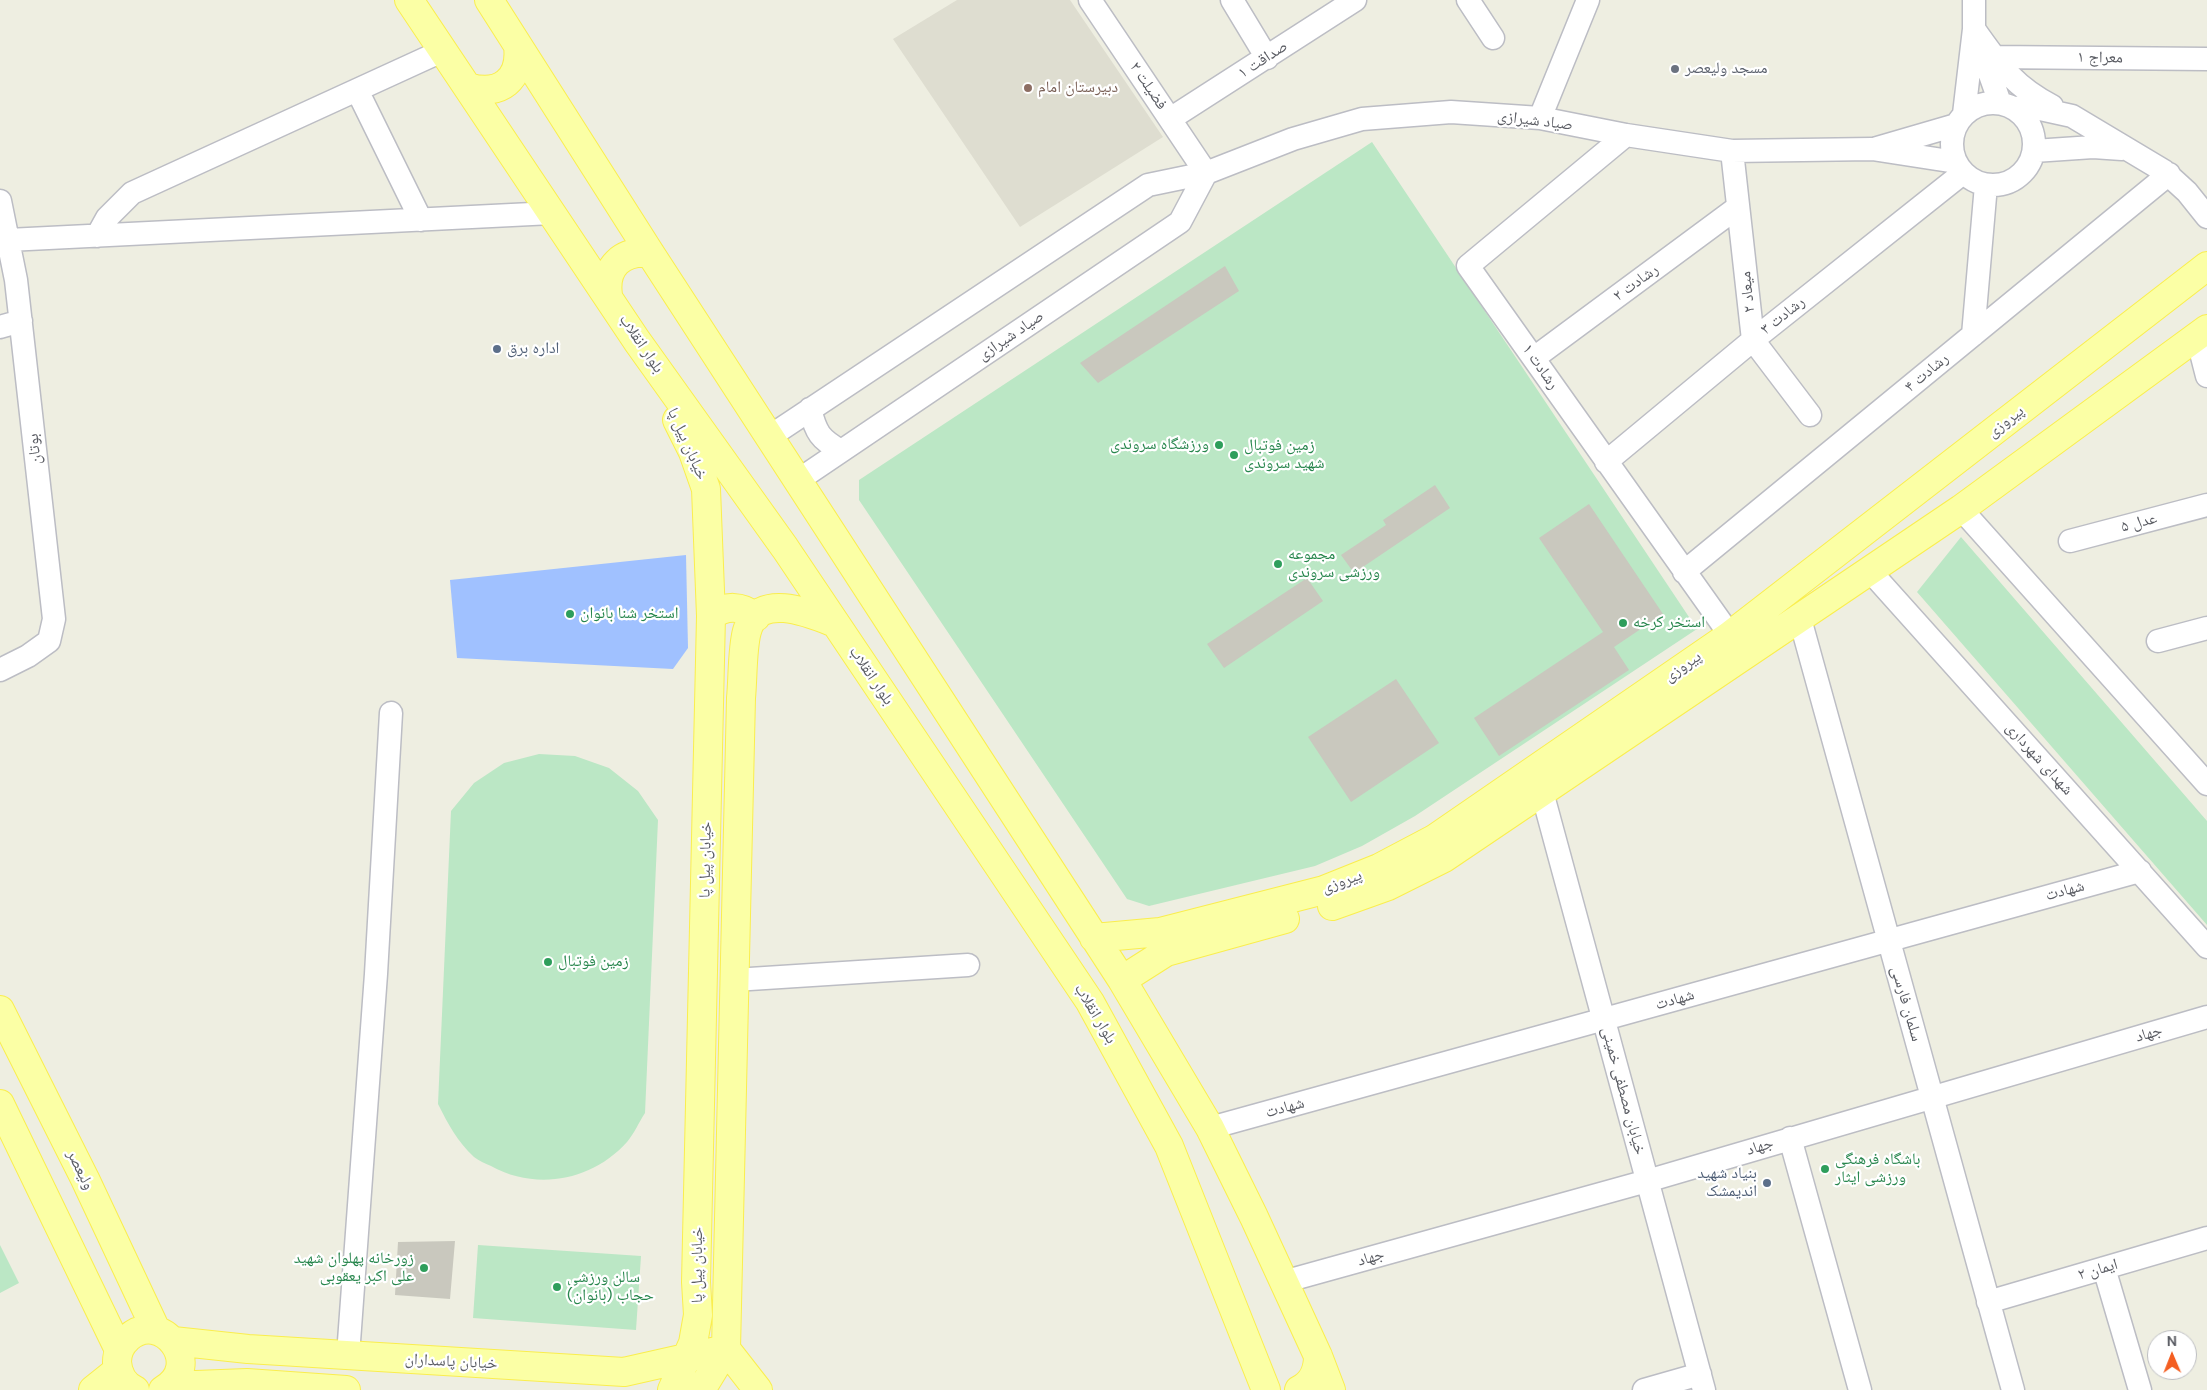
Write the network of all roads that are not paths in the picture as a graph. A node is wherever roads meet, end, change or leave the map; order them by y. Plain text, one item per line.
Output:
1 (409, 0) edge
2 (489, 0) edge
3 (1232, 0) edge
4 (1355, 0) edge
5 (1468, 0) edge
6 (1588, 0) edge
7 (1974, 0) edge
8 (1094, 1) edge
9 (1974, 30) junction
10 (1493, 38) dead end
11 (518, 46) junction
12 (442, 51) junction
13 (1994, 57) junction
14 (1267, 58) junction
15 (2207, 60) edge
16 (468, 87) junction
17 (357, 90) junction
18 (2006, 105) junction
19 (2072, 116) junction
20 (1540, 118) junction
21 (1170, 119) junction
22 (1960, 120) junction
23 (1626, 135) junction
24 (1872, 149) junction
25 (2128, 149) junction
26 (1732, 151) junction
27 (2034, 151) junction
28 (1959, 168) junction
29 (1206, 173) junction
30 (2169, 174) junction
31 (1986, 185) junction
32 (0, 201) edge
33 (1738, 207) junction
34 (552, 213) junction
35 (2207, 217) edge
36 (421, 220) junction
37 (97, 236) junction
38 (8, 240) junction
39 (650, 253) junction
40 (2207, 266) edge
41 (608, 295) junction
42 (10, 324) edge
43 (2202, 333) edge
44 (1973, 335) junction
45 (1753, 340) junction
46 (637, 341) junction
47 (1534, 358) junction
48 (2207, 376) edge
49 (810, 409) junction
50 (1810, 415) dead end
51 (769, 437) junction
52 (841, 451) junction
53 (1606, 462) junction
54 (797, 480) junction
55 (2207, 505) edge
56 (1961, 509) junction
57 (2070, 541) dead end
58 (1870, 571) junction
59 (1684, 572) junction
60 (711, 616) junction
61 (756, 617) junction
62 (1800, 619) junction
63 (835, 623) junction
64 (2207, 628) edge
65 (2158, 641) dead end
66 (1737, 646) junction
67 (0, 670) edge
68 (391, 713) dead end
69 (2207, 784) edge
70 (1542, 792) junction
71 (2140, 871) junction
72 (1094, 938) junction
73 (1888, 940) junction
74 (2207, 947) edge
75 (968, 965) dead end
76 (734, 980) junction
77 (1122, 980) junction
78 (0, 1010) edge
79 (2207, 1017) edge
80 (1604, 1020) junction
81 (1932, 1097) junction
82 (0, 1104) edge
83 (1210, 1128) junction
84 (1790, 1138) junction
85 (1648, 1181) junction
86 (2207, 1238) edge
87 (2104, 1268) junction
88 (1283, 1282) junction
89 (1988, 1302) junction
90 (165, 1336) junction
91 (726, 1349) junction
92 (348, 1355) junction
93 (1318, 1356) junction
94 (686, 1357) junction
95 (126, 1378) edge
96 (1702, 1382) edge
97 (166, 1388) edge
98 (1268, 1388) edge
99 (93, 1390) edge
100 (346, 1390) edge
101 (672, 1390) edge
102 (702, 1390) edge
103 (758, 1390) edge
104 (1299, 1390) edge
105 (1331, 1390) edge
106 (1644, 1390) edge
107 (1860, 1390) edge
108 (2013, 1390) edge
109 (2140, 1390) edge

1 - 12 main road, بلوار انقلاب
2 - 11 main road
3 - 14 street
4 - 14 street, صداقت ۱
5 - 10 street
6 - 20 street
7 - 9 street
8 - 21 street, فضیلت ۲
9 - 13 street
9 - 18 street
9 - 22 street
11 - 16 main road
11 - 39 main road
12 - 16 main road, بلوار انقلاب
12 - 17 street
13 - 15 street, معراج ۱
13 - 19 street
14 - 21 street, صداقت ۱
16 - 34 main road, بلوار انقلاب
17 - 36 street
17 - 37 street
18 - 19 street
18 - 22 street
18 - 27 street
19 - 25 street
20 - 23 street, صیاد شیرازی
20 - 29 street, صیاد شیرازی
21 - 29 street, فضیلت ۲
22 - 24 street
22 - 28 street
23 - 26 street, صیاد شیرازی
23 - 47 street, رشادت ۱
24 - 26 street, صیاد شیرازی
24 - 28 street
25 - 27 street
25 - 30 street
26 - 33 street, میعاد ۲
27 - 31 street
28 - 31 street
28 - 45 street, رشادت ۳
29 - 49 street, صیاد شیرازی
29 - 52 street, صیاد شیرازی
30 - 35 street
30 - 44 street, رشادت ۴
31 - 44 street
32 - 38 street, بوتان
33 - 45 street, میعاد ۲
33 - 47 street, رشادت ۲
34 - 36 street
34 - 41 main road, بلوار انقلاب
36 - 37 street
37 - 38 street
38 - 42 street, بوتان
39 - 41 main road
39 - 51 main road
40 - 66 main road, پیروزی
41 - 46 main road, بلوار انقلاب
42 - 67 street, بوتان
43 - 48 street
43 - 56 main road, پیروزی
44 - 59 street, رشادت ۴
45 - 50 street
45 - 53 street, رشادت ۳
46 - 60 main road, خیابان پیل پا
46 - 63 main road, بلوار انقلاب
47 - 53 street, رشادت ۱
49 - 51 street, صیاد شیرازی
49 - 52 street
51 - 54 main road
52 - 54 street, صیاد شیرازی
53 - 59 street, رشادت ۱
54 - 72 main road
55 - 57 street, عدل ۵
56 - 58 main road, پیروزی
56 - 69 street
58 - 62 main road, پیروزی
58 - 71 street, شهدای شهرداری
59 - 66 street, رشادت ۱
60 - 61 main road
60 - 94 main road, خیابان پیل پا
61 - 63 main road
61 - 76 main road, خیابان پیل پا
62 - 66 main road, پیروزی
62 - 73 street, سلمان فارسی
63 - 98 main road, بلوار انقلاب
64 - 65 street
66 - 70 main road, پیروزی
66 - 72 main road, پیروزی
68 - 92 street
70 - 77 main road, پیروزی
70 - 80 street, خیابان مصطفی خمینی
71 - 73 street, شهادت
71 - 74 street, شهدای شهرداری
72 - 77 main road
73 - 80 street, شهادت
73 - 81 street, سلمان فارسی
75 - 76 street
76 - 91 main road, خیابان پیل پا
77 - 83 main road
78 - 90 main road, ولیعصر
79 - 81 street, جهاد
80 - 83 street, شهادت
80 - 85 street, خیابان مصطفی خمینی
81 - 84 street, جهاد
81 - 89 street, سلمان فارسی
82 - 95 main road
83 - 88 main road
84 - 85 street, جهاد
84 - 107 street
85 - 88 street, جهاد
85 - 96 street, خیابان مصطفی خمینی
86 - 87 street, ایمان ۲
87 - 89 street, ایمان ۲
87 - 109 street
88 - 93 main road
89 - 108 street, سلمان فارسی
90 - 92 main road, خیابان پاسداران
90 - 95 main road
90 - 97 main road, ولیعصر
91 - 94 main road, خیابان پاسداران
91 - 102 main road, خیابان پیل پا
91 - 103 main road
92 - 94 main road, خیابان پاسداران
93 - 104 main road
93 - 105 main road
94 - 101 main road, خیابان پیل پا
95 - 99 main road
96 - 106 street
97 - 100 main road

